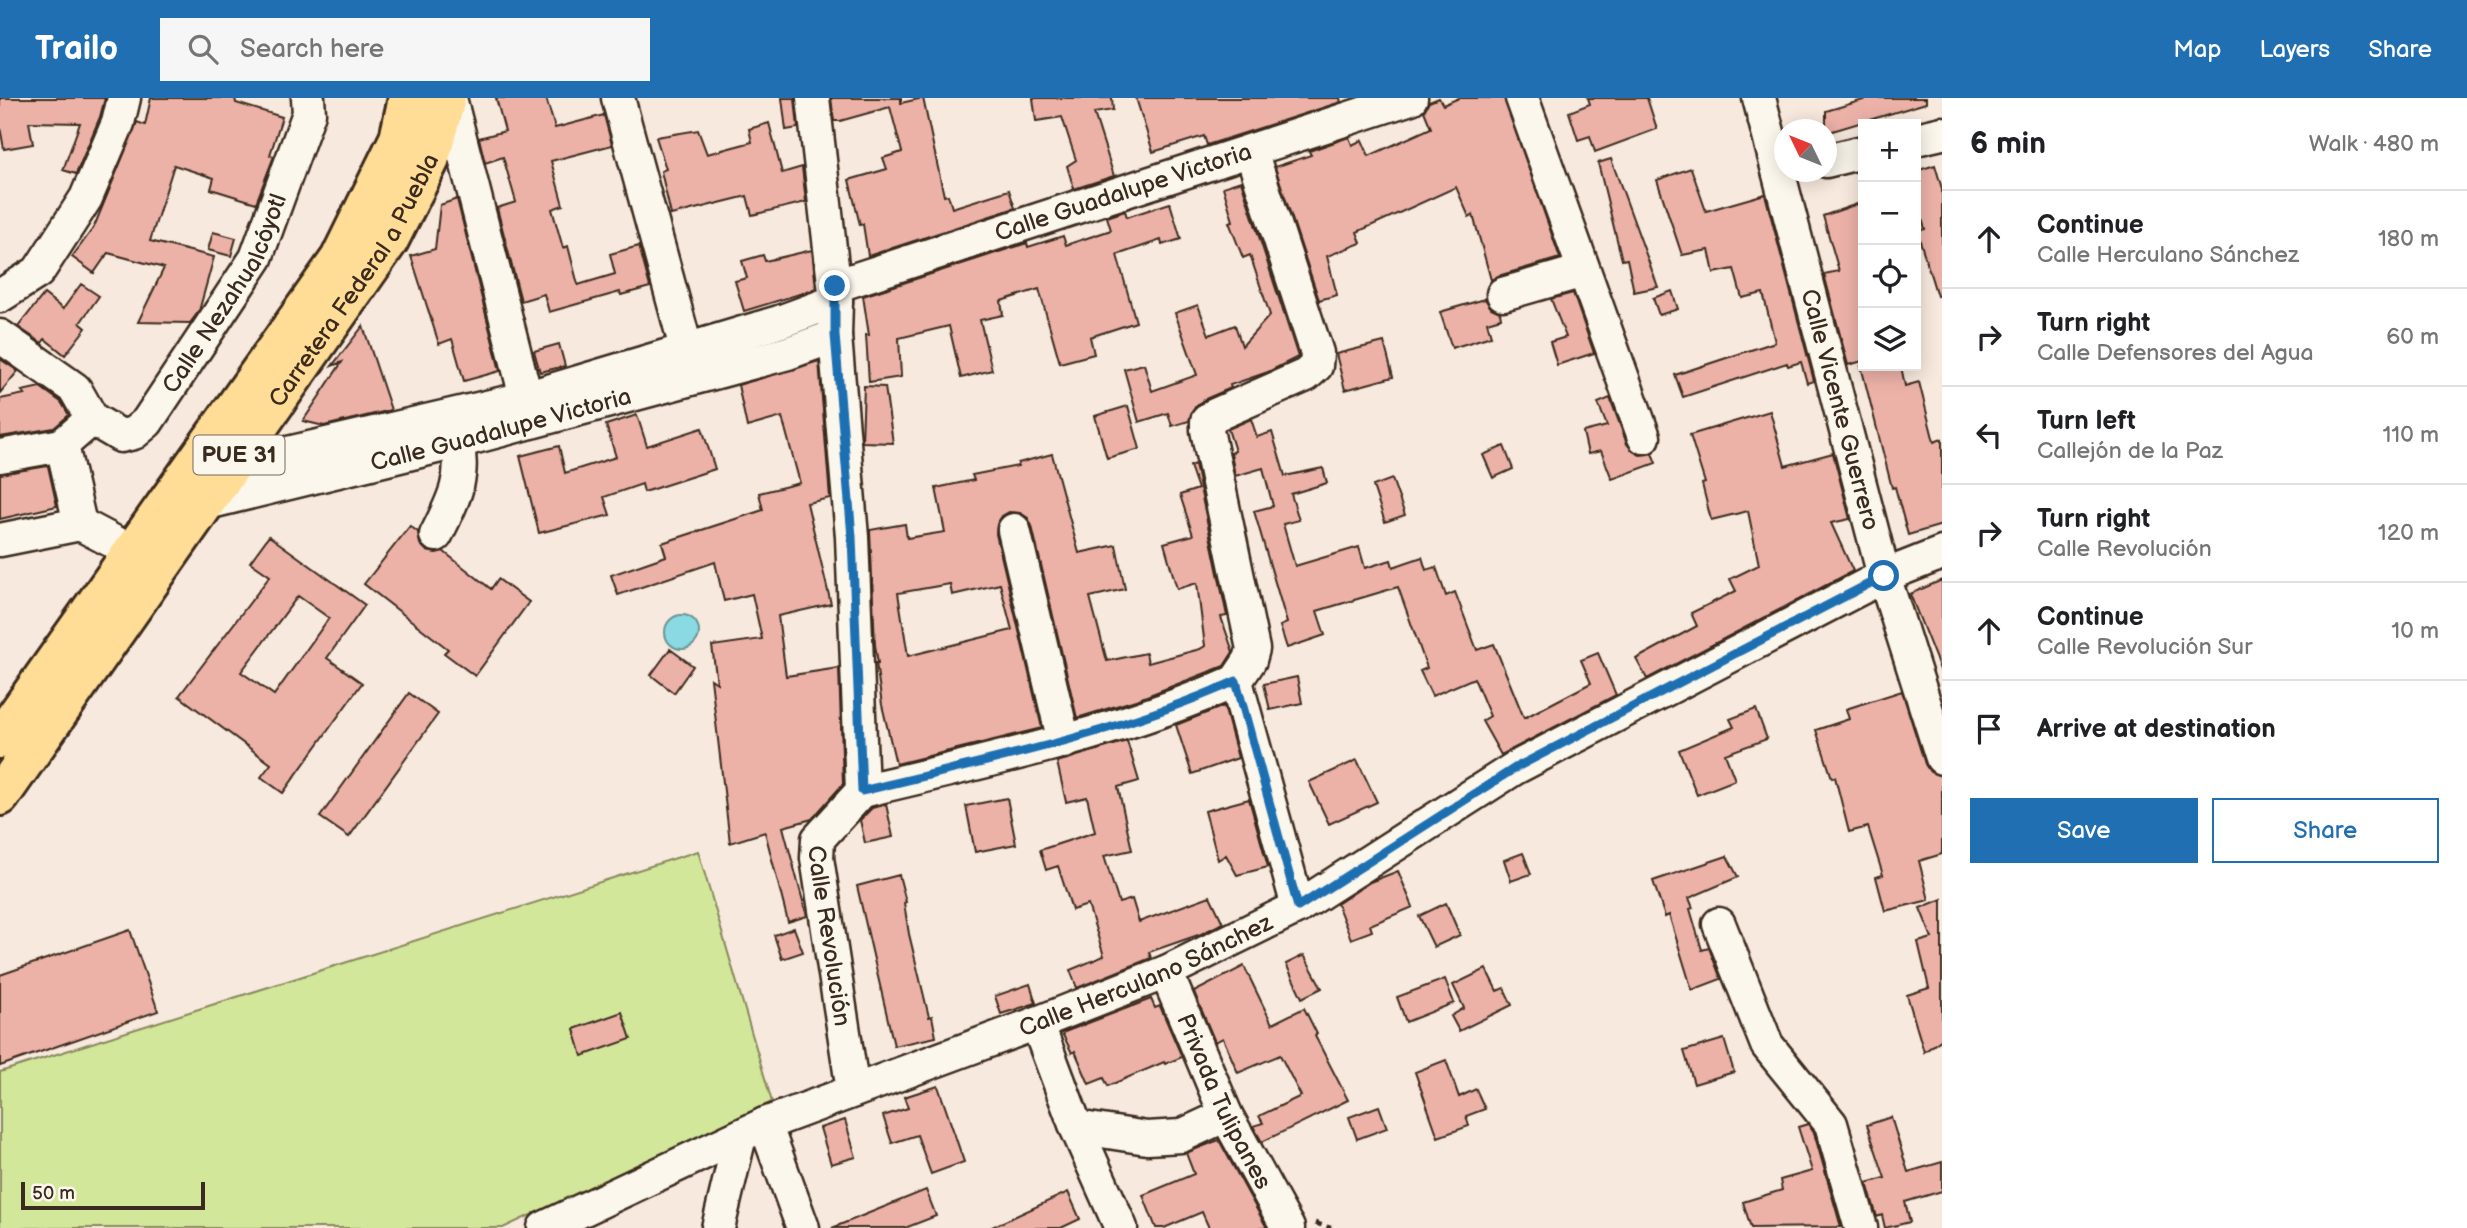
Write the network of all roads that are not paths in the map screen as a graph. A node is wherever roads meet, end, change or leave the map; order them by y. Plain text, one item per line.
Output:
1 (124, 98) edge
2 (308, 98) edge
3 (408, 98) edge
4 (448, 98) edge
5 (618, 98) edge
6 (813, 98) edge
7 (1411, 98) edge
8 (1522, 98) edge
9 (1759, 98) edge
10 (1942, 133) edge
11 (1921, 138) edge
12 (1774, 148) edge
13 (1251, 151) junction
14 (1858, 153) edge
15 (1837, 158) edge
16 (1784, 182) edge
17 (1583, 271) junction
18 (836, 293) junction
19 (1503, 294) dead end
20 (0, 296) edge
21 (835, 335) junction
22 (0, 336) edge
23 (690, 363) junction
24 (529, 410) junction
25 (250, 413) junction
26 (92, 419) junction
27 (1644, 437) dead end
28 (457, 442) junction
29 (62, 445) junction
30 (0, 456) edge
31 (232, 466) junction
32 (191, 468) junction
33 (207, 503) junction
34 (164, 506) junction
35 (80, 524) junction
36 (1014, 530) dead end
37 (436, 535) dead end
38 (0, 540) edge
39 (1942, 553) edge
40 (146, 559) junction
41 (1884, 576) junction
42 (1236, 681) junction
43 (0, 739) edge
44 (1064, 742) junction
45 (1942, 758) edge
46 (862, 791) junction
47 (0, 796) edge
48 (1298, 907) junction
49 (1719, 924) dead end
50 (1166, 972) junction
51 (1037, 1023) junction
52 (853, 1091) junction
53 (1226, 1115) junction
54 (1076, 1127) junction
55 (751, 1131) junction
56 (544, 1228) edge
57 (718, 1228) edge
58 (780, 1228) edge
59 (803, 1228) edge
60 (1121, 1228) edge
61 (1288, 1228) edge
62 (1861, 1228) edge

1 - 20 street
2 - 26 street, Calle Nezahualcóyotl
3 - 25 main road, Carretera Federal a Puebla / PUE 31
4 - 24 street
4 - 25 main road, Carretera Federal a Puebla / PUE 31
5 - 23 street
6 - 18 street
7 - 13 street, Calle Guadalupe Victoria
8 - 17 street
9 - 12 street, Calle Vicente Guerrero
10 - 11 street
13 - 18 street, Calle Guadalupe Victoria
13 - 42 street
14 - 15 street
16 - 41 street, Calle Vicente Guerrero
17 - 19 street
17 - 27 street
18 - 21 street
18 - 23 street, Calle Guadalupe Victoria
21 - 23 street, Calle Guadalupe Victoria
21 - 46 street
22 - 26 street
23 - 24 street, Calle Guadalupe Victoria
24 - 28 street, Calle Guadalupe Victoria
24 - 31 street, Calle Guadalupe Victoria
25 - 31 main road, Carretera Federal a Puebla / PUE 31
25 - 32 main road, Carretera Federal a Puebla / PUE 31
26 - 29 street
28 - 33 street, Calle Guadalupe Victoria
28 - 37 street
29 - 30 street
29 - 35 street
31 - 32 street, Calle Guadalupe Victoria
31 - 33 main road, Carretera Federal a Puebla / PUE 31
32 - 34 main road, Carretera Federal a Puebla / PUE 31
33 - 34 street, Calle Guadalupe Victoria
33 - 40 main road, Carretera Federal a Puebla / PUE 31
34 - 40 main road, Carretera Federal a Puebla / PUE 31
35 - 38 street
35 - 40 street
36 - 44 street
39 - 41 street, Calle Herculano Sánchez
40 - 43 main road, Carretera Federal a Puebla / PUE 31
40 - 47 main road, Carretera Federal a Puebla / PUE 31
41 - 45 street, Calle Vicente Guerrero
41 - 48 street, Calle Herculano Sánchez
42 - 44 street
42 - 48 street
44 - 46 street
46 - 52 street, Calle Revolución
48 - 50 street, Calle Herculano Sánchez
49 - 62 street
50 - 51 street, Calle Herculano Sánchez
50 - 53 street, Privada Tulipanes
51 - 52 street, Calle Herculano Sánchez
51 - 54 street
52 - 55 street, Calle Herculano Sánchez
53 - 54 street
53 - 61 street, Privada Tulipanes
54 - 60 street
55 - 56 street, Calle Herculano Sánchez
55 - 57 street
55 - 58 street
55 - 59 street

